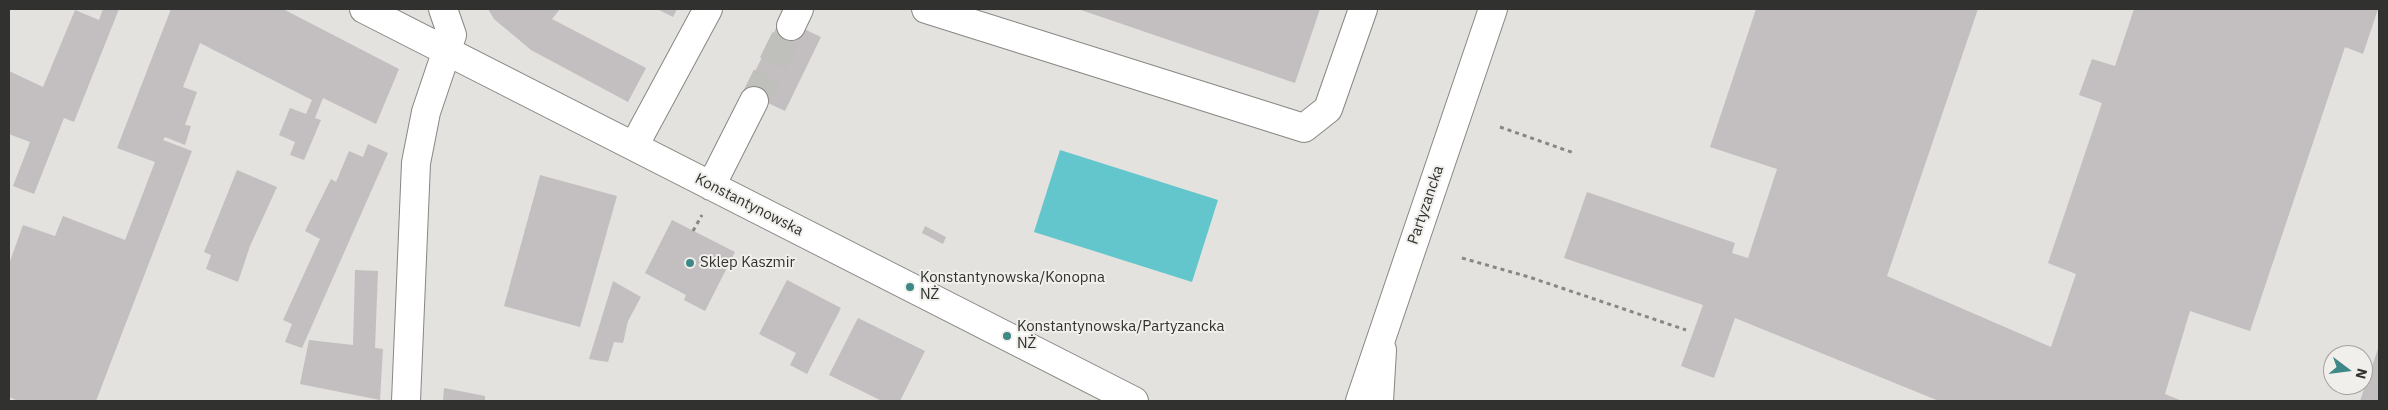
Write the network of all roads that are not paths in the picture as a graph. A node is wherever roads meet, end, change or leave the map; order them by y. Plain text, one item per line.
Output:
1 (364, 9) edge
2 (443, 9) edge
3 (708, 9) edge
4 (926, 9) edge
5 (1363, 9) edge
6 (1493, 9) edge
7 (448, 51) junction
8 (754, 101) tunnel mouth
9 (634, 146) junction
10 (708, 198) junction
11 (1386, 322) junction
12 (406, 401) edge
13 (1134, 401) edge
14 (1360, 401) edge
15 (1379, 401) edge

1 - 7 street, Konstantynowska
2 - 7 street
3 - 9 street
4 - 5 street
6 - 11 street, Partyzancka
7 - 9 street, Konstantynowska
7 - 12 street
8 - 10 street
9 - 10 street, Konstantynowska
10 - 13 street, Konstantynowska
11 - 14 street, Partyzancka
11 - 15 street

